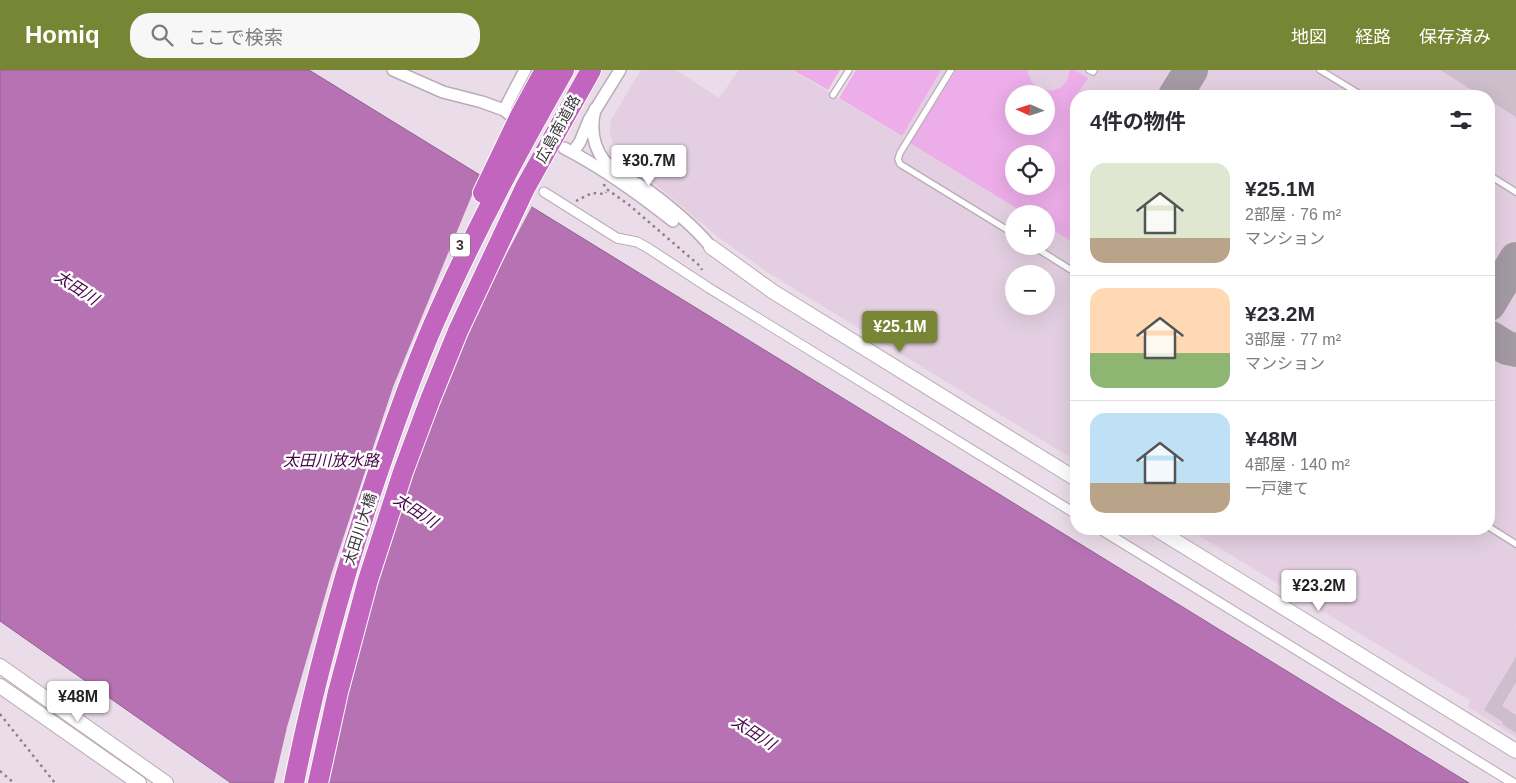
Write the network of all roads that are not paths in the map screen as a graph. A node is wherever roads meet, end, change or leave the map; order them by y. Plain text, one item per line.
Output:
1 (393, 70) edge
2 (525, 70) edge
3 (545, 70) edge
4 (564, 70) edge
5 (591, 70) edge
6 (620, 70) edge
7 (849, 70) edge
8 (951, 70) edge
9 (1090, 70) edge
10 (1094, 70) edge
11 (1320, 70) edge
12 (1353, 90) edge
13 (833, 95) dead end
14 (595, 109) junction
15 (499, 172) junction
16 (1495, 179) edge
17 (525, 188) joint
18 (544, 192) dead end
19 (1516, 192) edge
20 (1005, 228) edge
21 (711, 247) junction
22 (1047, 255) edge
23 (1070, 269) edge
24 (434, 323) joint
25 (1070, 475) edge
26 (1070, 510) edge
27 (1495, 531) edge
28 (1110, 535) edge
29 (1166, 535) edge
30 (1516, 544) edge
31 (0, 666) edge
32 (0, 686) edge
33 (1516, 751) edge
34 (138, 783) edge
35 (166, 783) edge
36 (294, 783) edge
37 (318, 783) edge
38 (1513, 783) edge

1 - 2 street
3 - 15 highway
4 - 15 highway, 広島南道路 / 3
5 - 17 highway, 広島南道路 / 3
6 - 14 street
7 - 13 lane
8 - 20 lane
9 - 10 lane
11 - 12 lane
14 - 21 street
14 - 21 street
15 - 24 highway, 広島南道路 / 3
16 - 19 lane
17 - 37 highway, 太田川大橋 / 3
18 - 26 street
21 - 25 street
22 - 23 lane
24 - 36 highway, 太田川大橋 / 3
27 - 30 lane
28 - 38 street
29 - 33 street
31 - 35 street
32 - 34 street

